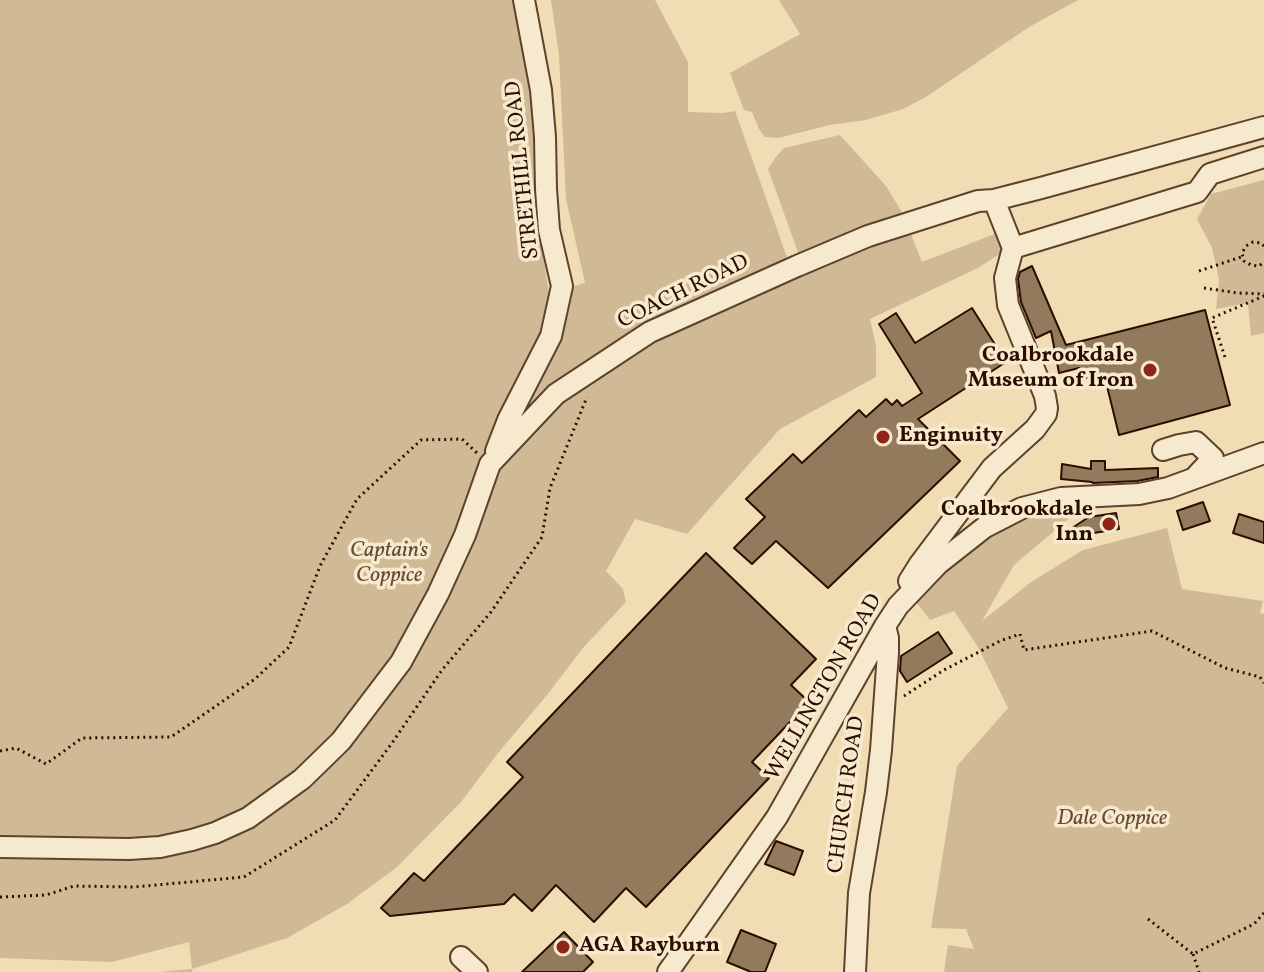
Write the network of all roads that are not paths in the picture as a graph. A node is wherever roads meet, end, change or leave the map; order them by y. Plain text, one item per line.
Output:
1 (524, 0) edge
2 (1264, 127) edge
3 (1264, 157) edge
4 (994, 200) junction
5 (1013, 248) junction
6 (1163, 450) dead end
7 (1258, 459) edge
8 (490, 464) junction
9 (1195, 478) junction
10 (898, 606) junction
11 (885, 626) junction
12 (0, 847) edge
13 (461, 957) dead end
14 (477, 972) edge
15 (668, 972) edge
16 (855, 972) edge

1 - 8 street, STRETHILL ROAD
2 - 4 street, COACH ROAD
3 - 5 street
4 - 5 street
4 - 8 street, COACH ROAD
5 - 10 street
6 - 9 street
7 - 9 street, WELLINGTON ROAD
8 - 12 street, COACH ROAD
9 - 10 street, WELLINGTON ROAD
10 - 11 street, WELLINGTON ROAD
11 - 15 street, WELLINGTON ROAD
11 - 16 street, CHURCH ROAD
13 - 14 street

